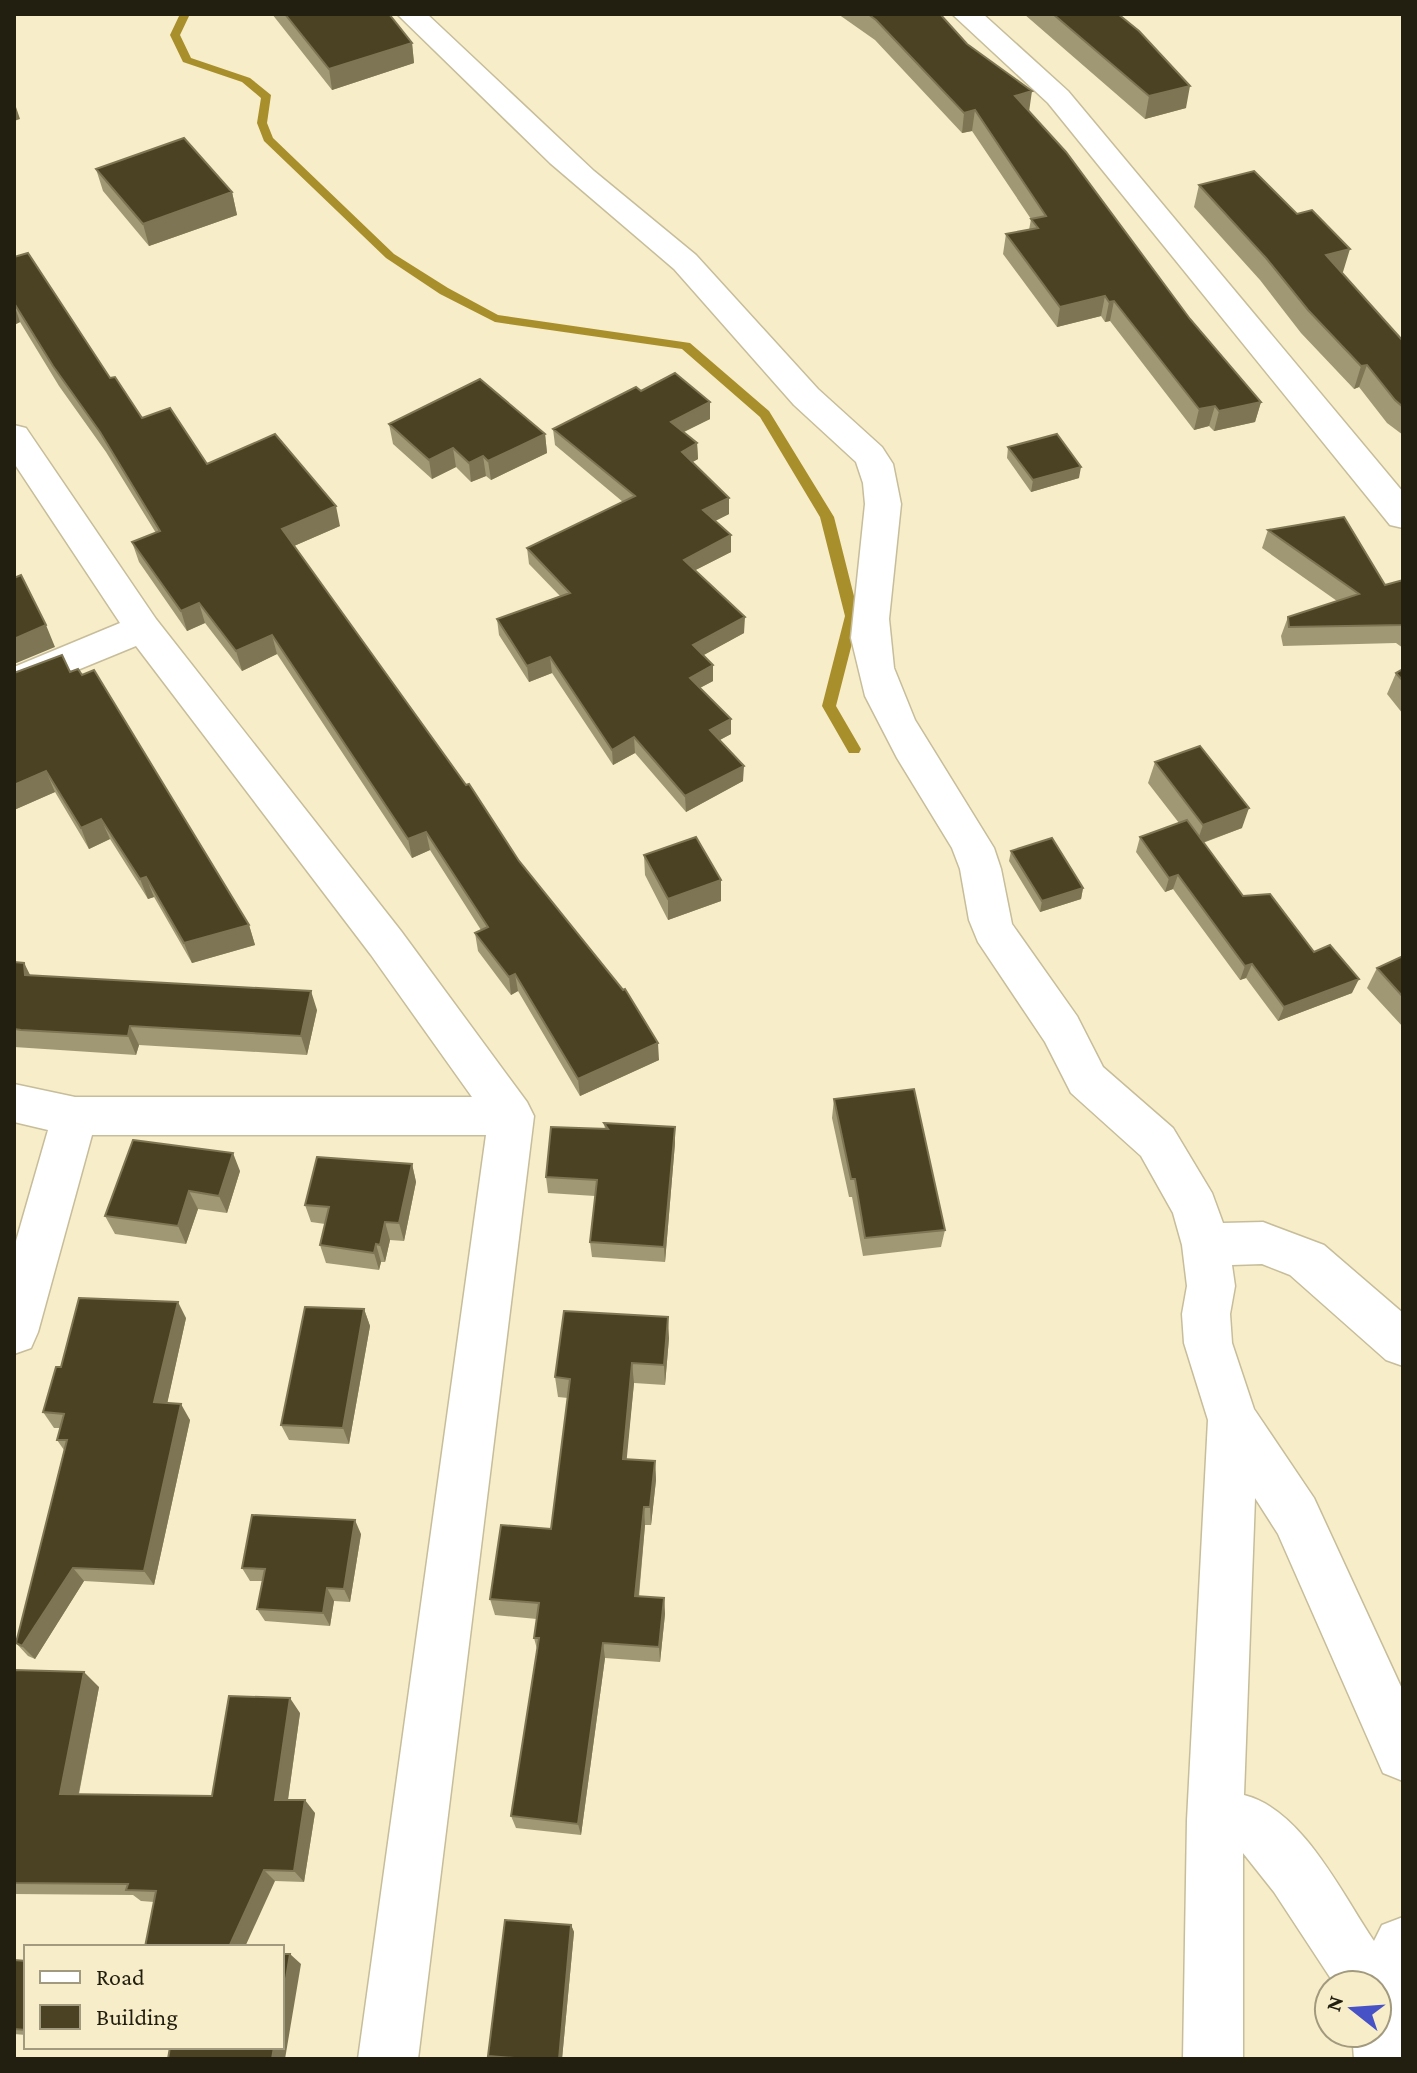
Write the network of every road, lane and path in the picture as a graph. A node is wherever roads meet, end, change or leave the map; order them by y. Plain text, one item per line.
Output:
1 (411, 14) edge
2 (966, 14) edge
3 (14, 436) edge
4 (1403, 516) edge
5 (143, 628) junction
6 (14, 682) edge
7 (14, 1103) edge
8 (75, 1116) junction
9 (511, 1116) junction
10 (1206, 1245) junction
11 (14, 1332) edge
12 (1403, 1344) edge
13 (1233, 1420) junction
14 (1403, 1753) edge
15 (1215, 1820) junction
16 (1403, 1946) edge
17 (1357, 1969) edge
18 (1391, 1969) edge
19 (388, 2059) edge
20 (1213, 2059) edge

1 - 10 street
2 - 4 street
3 - 5 street
5 - 6 street
5 - 9 street
7 - 8 street
8 - 9 street
8 - 11 street
9 - 19 street
10 - 12 street
10 - 13 street
13 - 14 street
13 - 15 street
15 - 17 street
15 - 20 street
16 - 18 street

